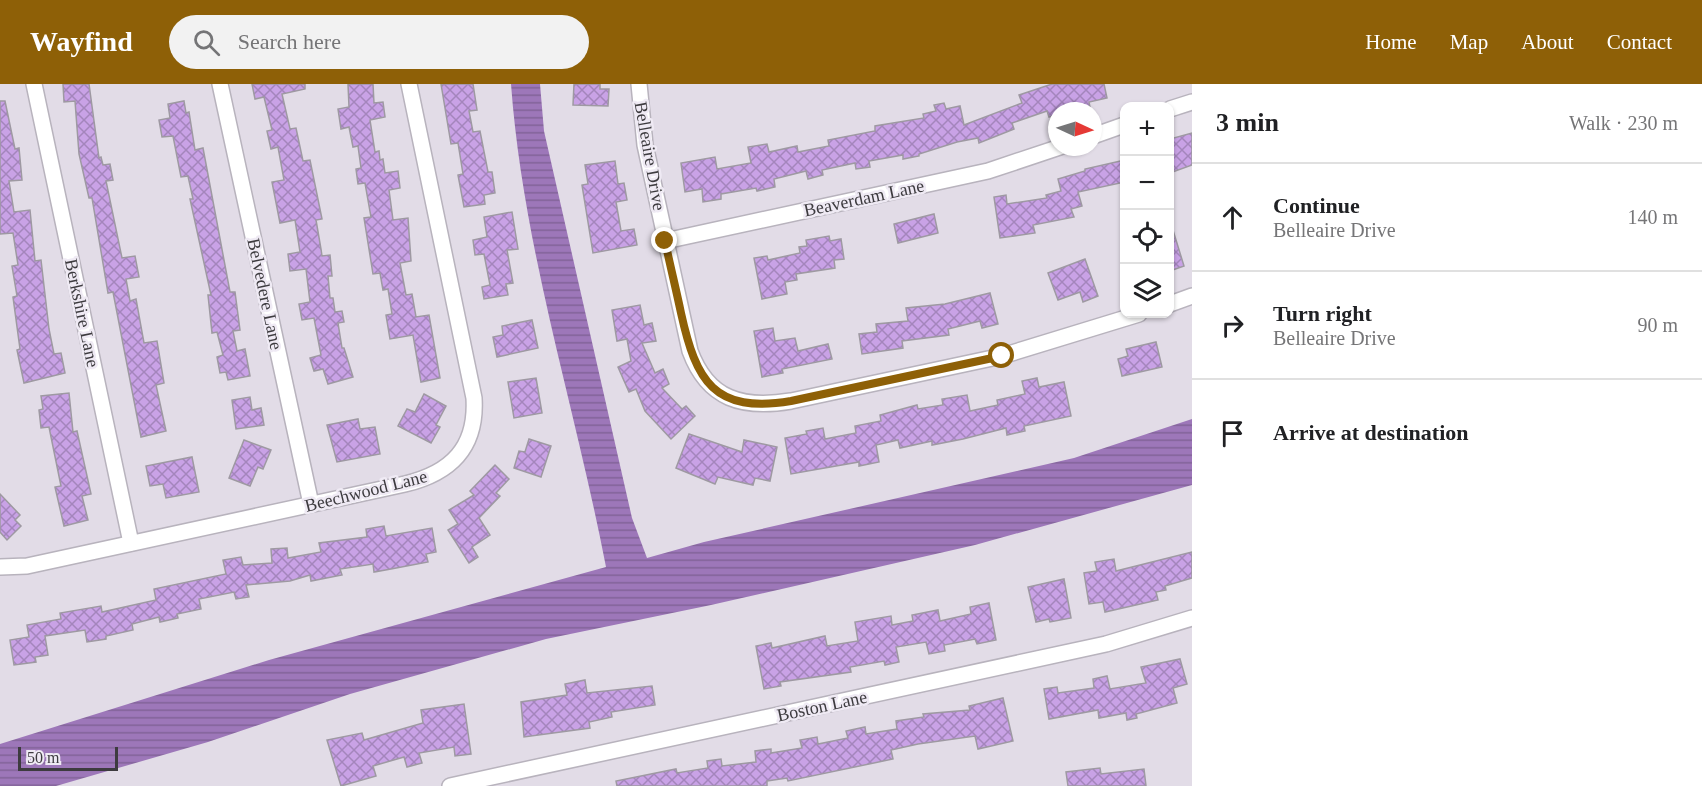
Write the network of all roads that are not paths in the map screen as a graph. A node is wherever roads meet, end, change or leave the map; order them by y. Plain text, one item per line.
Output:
1 (33, 84) edge
2 (220, 84) edge
3 (409, 84) edge
4 (639, 84) edge
5 (1192, 102) edge
6 (1174, 108) edge
7 (1120, 127) edge
8 (1102, 133) edge
9 (1048, 151) edge
10 (665, 241) junction
11 (1192, 296) edge
12 (1174, 303) edge
13 (1127, 318) edge
14 (311, 504) junction
15 (131, 543) junction
16 (0, 567) edge
17 (1192, 618) edge
18 (450, 786) edge

1 - 15 street, Berkshire Lane
2 - 14 street, Belvedere Lane
3 - 14 street, Beechwood Lane
4 - 10 street, Belleaire Drive
5 - 6 street
7 - 8 street
9 - 10 street, Beaverdam Lane
10 - 13 street, Belleaire Drive
11 - 12 street
14 - 15 street, Beechwood Lane
15 - 16 street, Beechwood Lane
17 - 18 street, Boston Lane

